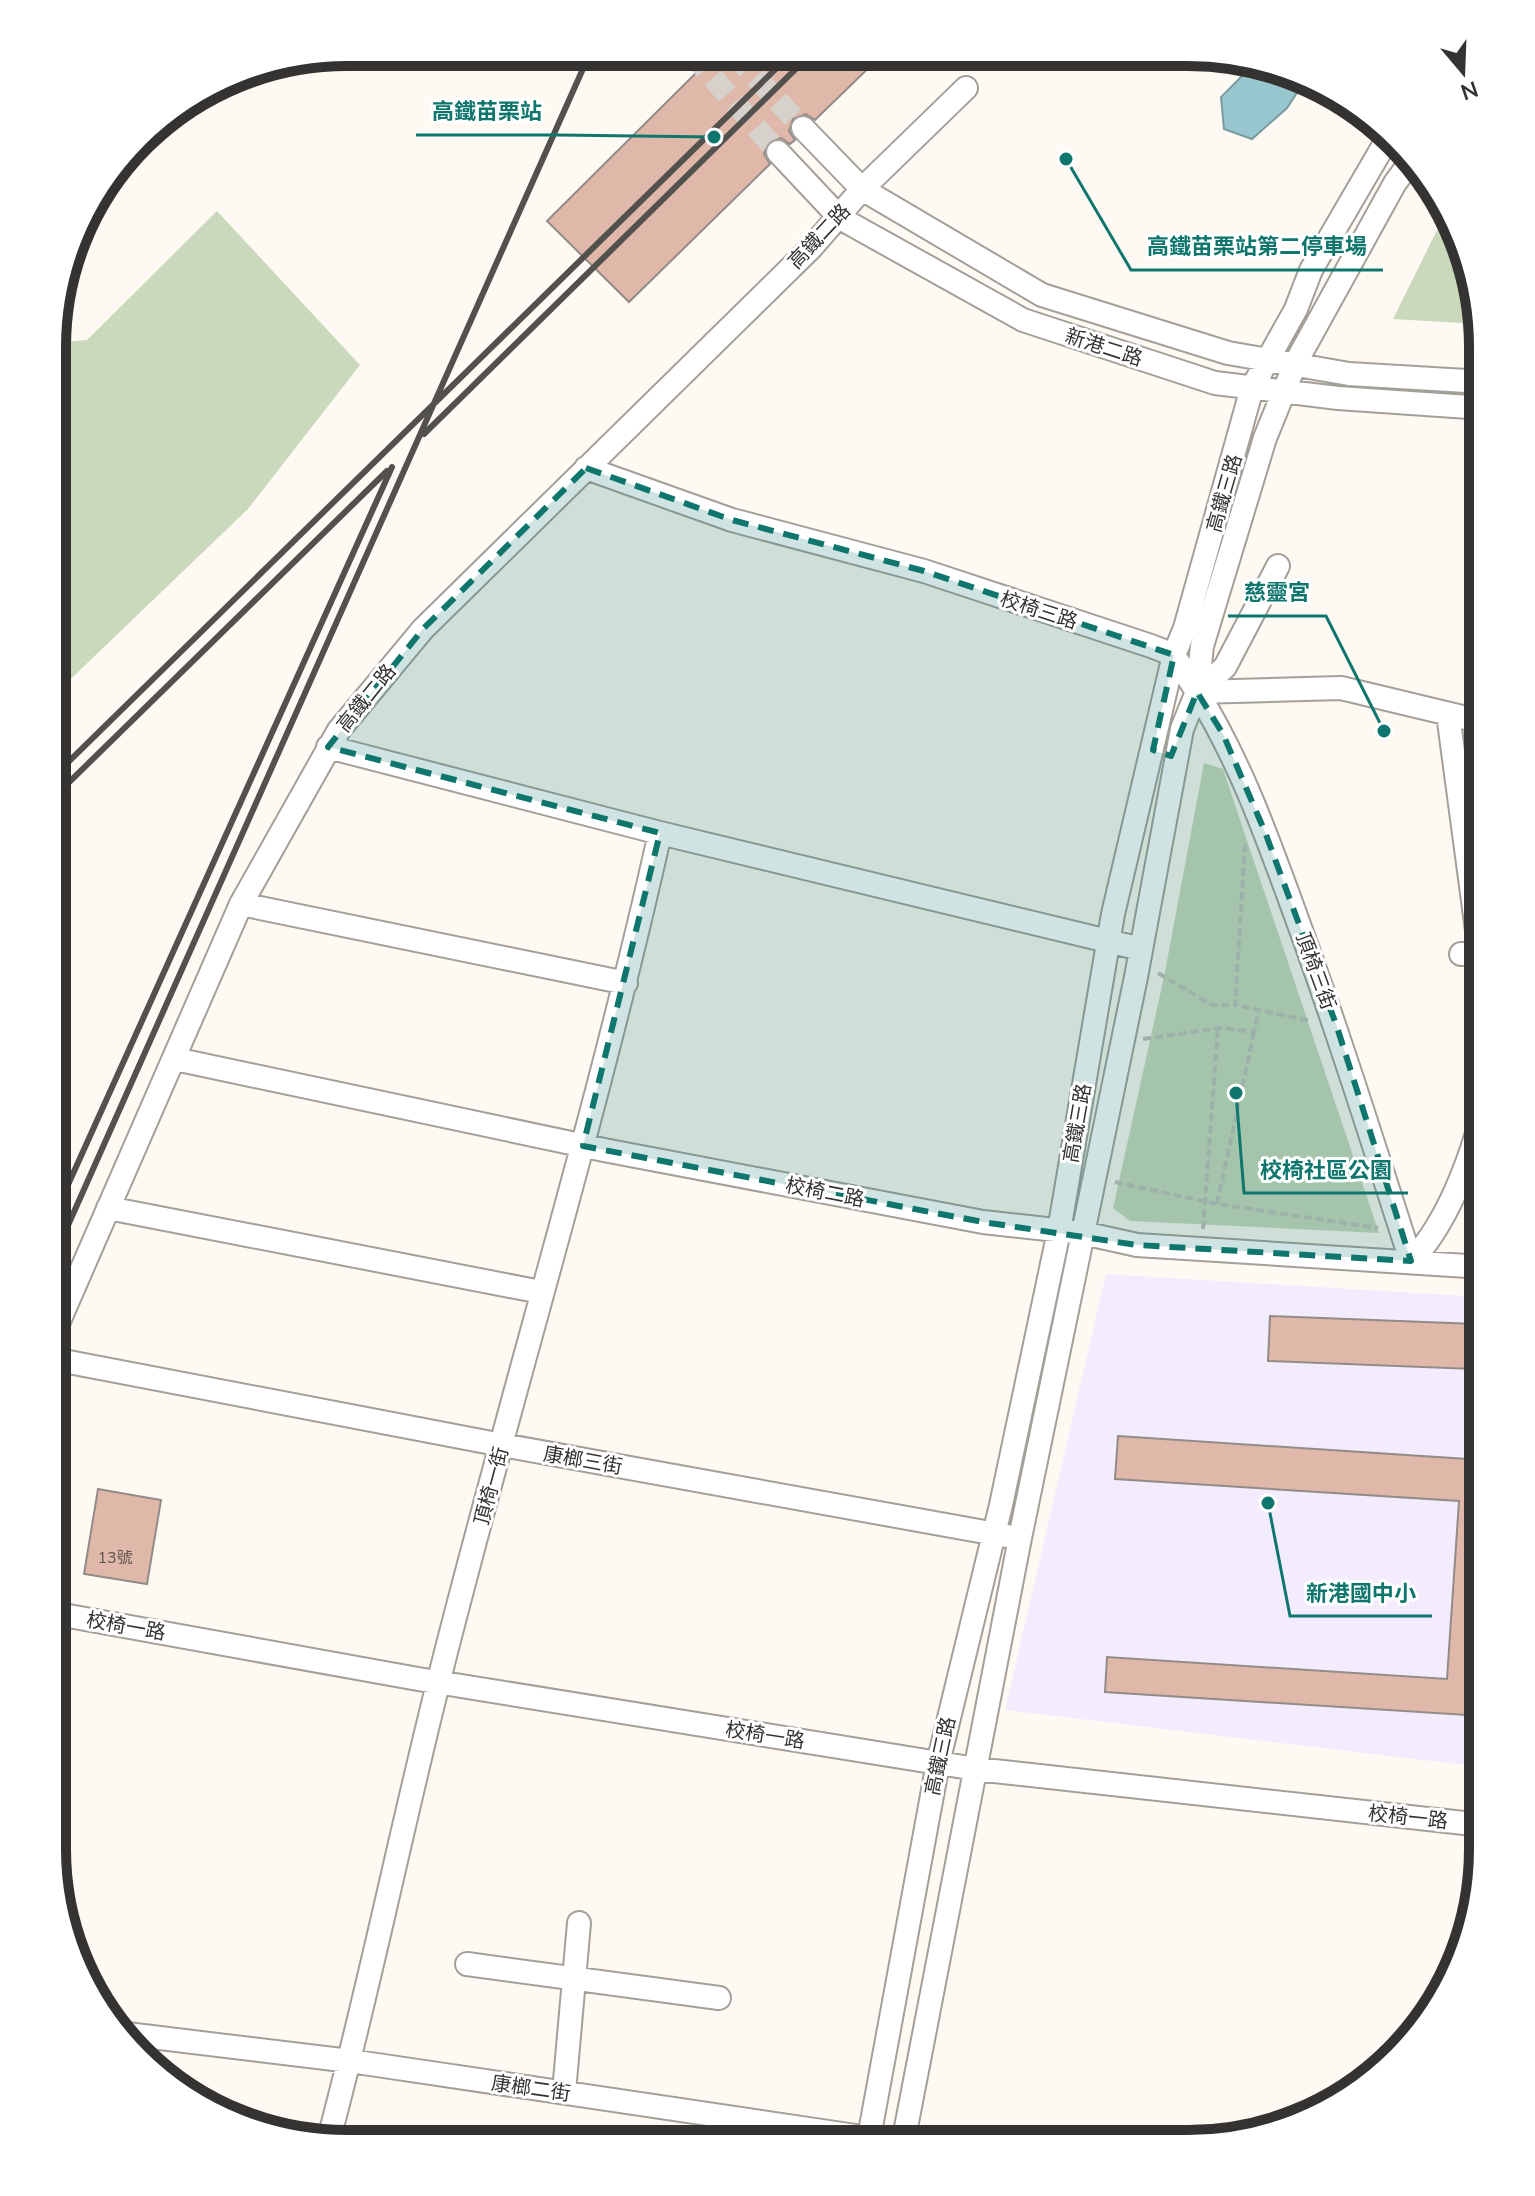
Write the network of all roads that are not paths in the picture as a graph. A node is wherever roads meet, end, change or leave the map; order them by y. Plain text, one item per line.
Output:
1 (966, 88) dead end
2 (803, 128) tunnel mouth
3 (1384, 145) edge
4 (778, 152) tunnel mouth
5 (1405, 169) edge
6 (862, 189) junction
7 (840, 218) junction
8 (1268, 358) junction
9 (1295, 364) junction
10 (1469, 381) edge
11 (1252, 388) junction
12 (1283, 393) junction
13 (1469, 407) edge
14 (586, 468) junction
15 (1278, 566) dead end
16 (1174, 655) junction
17 (1197, 692) junction
18 (1448, 714) junction
19 (1469, 719) edge
20 (328, 747) junction
21 (660, 833) junction
22 (1469, 868) edge
23 (241, 904) junction
24 (1108, 940) junction
25 (1141, 949) junction
26 (1461, 954) dead end
27 (1469, 954) edge
28 (626, 983) junction
29 (175, 1059) junction
30 (583, 1146) junction
31 (1468, 1148) edge
32 (108, 1208) junction
33 (1059, 1231) junction
34 (1083, 1233) junction
35 (1411, 1261) junction
36 (1468, 1266) edge
37 (541, 1292) junction
38 (66, 1305) edge
39 (66, 1361) edge
40 (502, 1445) junction
41 (993, 1533) junction
42 (1020, 1538) junction
43 (66, 1616) edge
44 (438, 1682) junction
45 (938, 1763) junction
46 (976, 1769) junction
47 (1468, 1823) edge
48 (579, 1923) dead end
49 (467, 1964) dead end
50 (576, 1978) junction
51 (719, 1998) dead end
52 (137, 2035) edge
53 (350, 2061) junction
54 (564, 2092) junction
55 (331, 2129) edge
56 (805, 2130) edge
57 (870, 2130) edge
58 (905, 2130) edge

1 - 6 street, 高鐵二路
2 - 6 street, 新港二路
3 - 8 street, 高鐵三路
4 - 7 street, 新港二路
5 - 9 street, 高鐵三路
6 - 7 street, 高鐵二路
6 - 8 street, 新港二路
7 - 11 street, 新港二路
7 - 14 street, 高鐵二路
8 - 9 street, 新港二路
8 - 11 street, 高鐵三路
9 - 10 street, 新港二路
9 - 12 street, 高鐵三路
11 - 12 street, 新港二路
11 - 16 street, 高鐵三路
12 - 13 street, 新港二路
12 - 17 street, 高鐵三路
14 - 16 street, 校椅三路
14 - 20 street, 高鐵二路
15 - 17 street
16 - 17 street
16 - 24 street, 高鐵三路
17 - 18 street
17 - 25 street, 高鐵三路
17 - 35 street, 頂椅三街
18 - 19 street
18 - 22 street
20 - 21 street
20 - 23 street, 高鐵二路
21 - 24 street
21 - 28 street, 頂椅一街
23 - 28 street
23 - 29 street, 高鐵二路
24 - 25 street
24 - 33 street, 高鐵三路
25 - 34 street, 高鐵三路
26 - 27 street
28 - 30 street, 頂椅一街
29 - 30 street, 校椅二路
29 - 32 street, 高鐵二路
30 - 33 street, 校椅二路
30 - 37 street, 頂椅一街
31 - 35 street
32 - 37 street
32 - 38 street, 高鐵二路
33 - 34 street, 校椅二路
33 - 41 street, 高鐵三路
34 - 35 street, 校椅二路
34 - 42 street, 高鐵三路
35 - 36 street, 校椅二路
37 - 40 street, 頂椅一街
39 - 40 street, 康榔三街
40 - 41 street, 康榔三街
40 - 44 street, 頂椅一街
41 - 42 street, 康榔三街
41 - 45 street, 高鐵三路
42 - 46 street, 高鐵三路
43 - 44 street, 校椅一路
44 - 45 street, 校椅一路
44 - 53 street, 頂椅一街
45 - 46 street, 校椅一路
45 - 57 street, 高鐵三路
46 - 47 street, 校椅一路
46 - 58 street, 高鐵三路
48 - 50 street
49 - 50 street
50 - 51 street
50 - 54 street
52 - 53 street, 康榔二街
53 - 54 street, 康榔二街
53 - 55 street, 頂椅一街
54 - 56 street, 康榔二街

